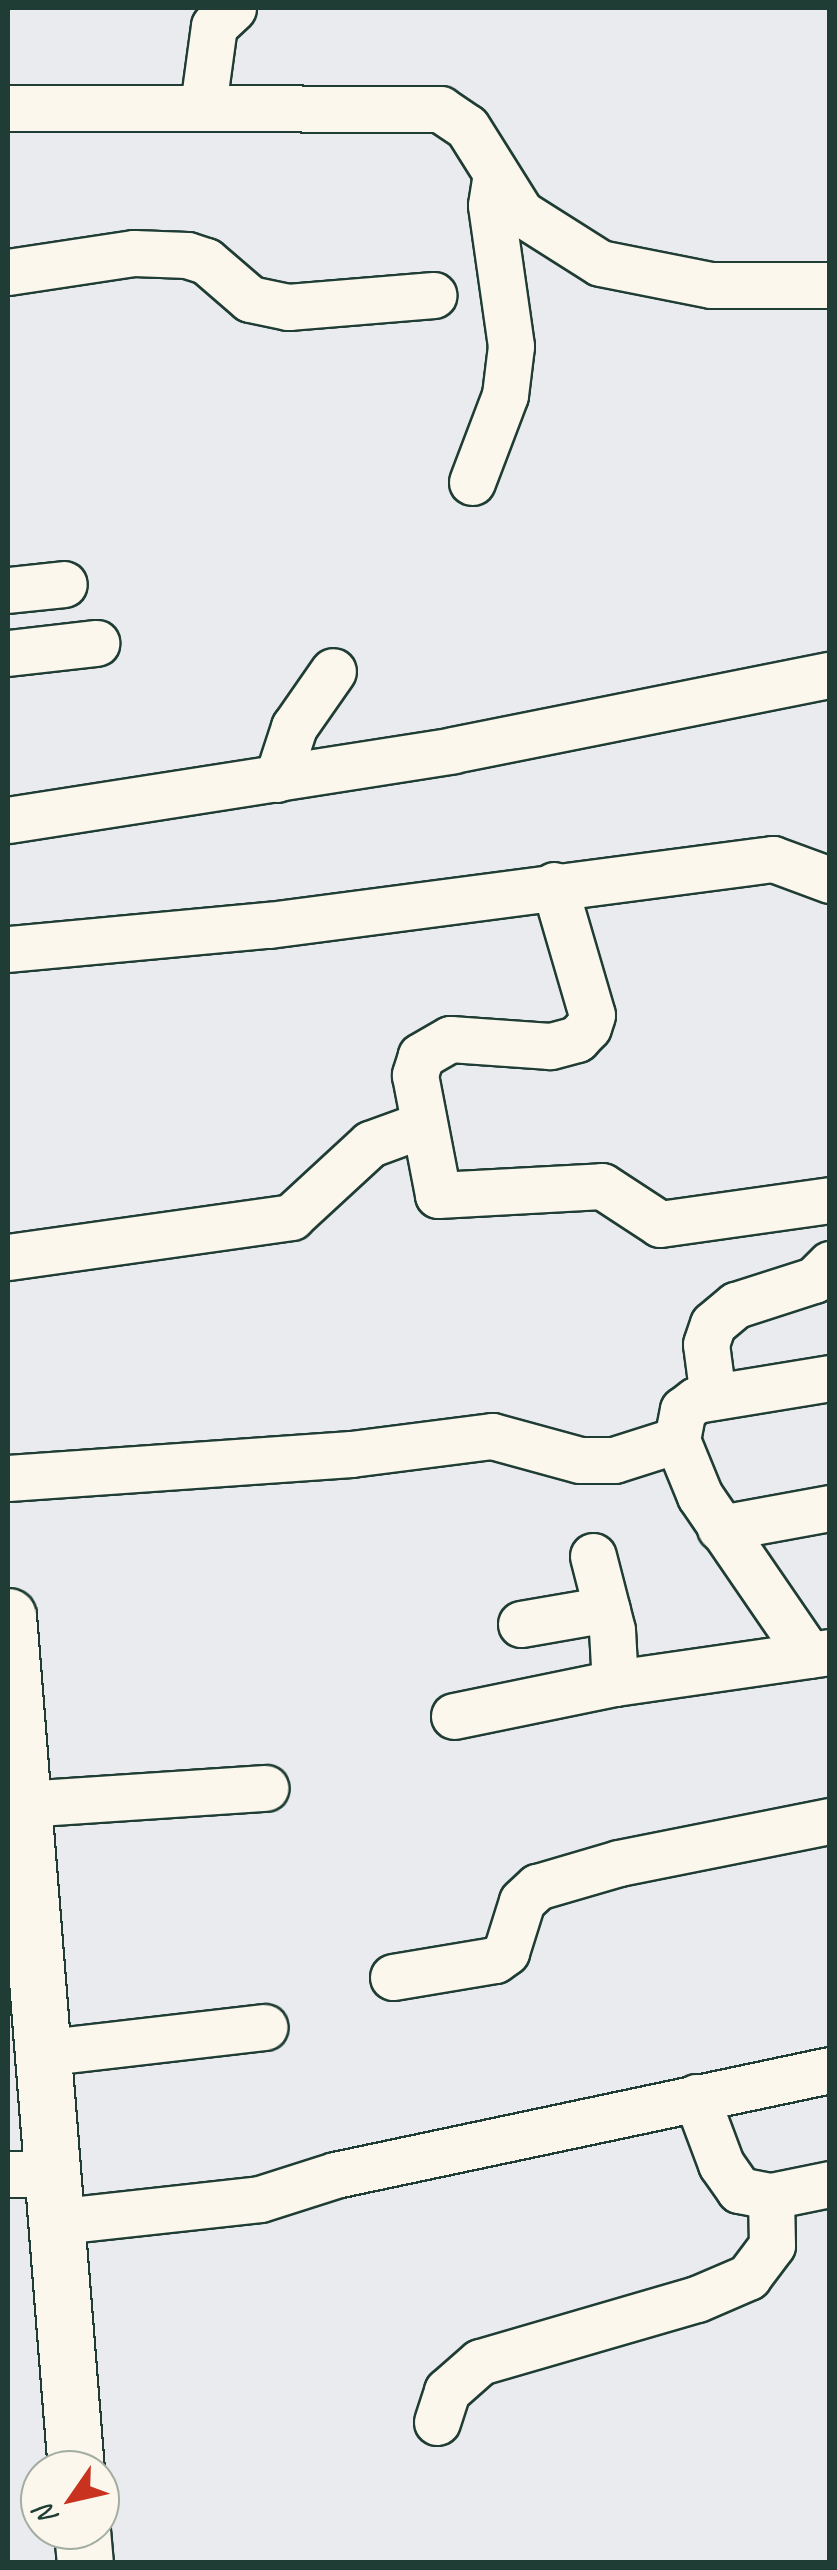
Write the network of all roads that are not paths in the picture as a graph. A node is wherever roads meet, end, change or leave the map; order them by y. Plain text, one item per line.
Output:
1 (234, 8) edge
2 (203, 106) junction
3 (8, 108) edge
4 (496, 174) junction
5 (8, 272) edge
6 (830, 285) edge
7 (434, 294) dead end
8 (472, 482) dead end
9 (64, 584) dead end
10 (8, 590) edge
11 (96, 643) dead end
12 (8, 653) edge
13 (333, 671) dead end
14 (830, 675) edge
15 (277, 780) junction
16 (8, 820) edge
17 (830, 880) edge
18 (554, 885) junction
19 (8, 949) edge
20 (422, 1124) junction
21 (830, 1200) edge
22 (8, 1257) edge
23 (830, 1264) edge
24 (830, 1378) edge
25 (713, 1396) junction
26 (677, 1440) junction
27 (8, 1478) edge
28 (830, 1508) edge
29 (720, 1528) junction
30 (593, 1556) dead end
31 (606, 1608) junction
32 (8, 1616) edge
33 (521, 1624) dead end
34 (819, 1654) edge
35 (10, 1676) edge
36 (615, 1683) junction
37 (454, 1716) dead end
38 (266, 1788) dead end
39 (23, 1804) junction
40 (830, 1821) edge
41 (394, 1976) dead end
42 (266, 2027) dead end
43 (40, 2053) junction
44 (830, 2070) edge
45 (696, 2097) junction
46 (830, 2184) edge
47 (771, 2196) junction
48 (40, 2202) edge
49 (437, 2422) dead end
50 (73, 2450) edge

1 - 2 street
2 - 3 street
2 - 4 street
4 - 6 street
4 - 8 street
5 - 7 street
9 - 10 street
11 - 12 street
13 - 15 street
14 - 15 street
15 - 16 street
17 - 18 street
18 - 19 street
18 - 20 street
20 - 21 street
20 - 22 street
23 - 25 street
24 - 25 street
25 - 26 street
26 - 27 street
26 - 29 street
28 - 29 street
29 - 34 street
30 - 31 street
31 - 33 street
31 - 36 street
32 - 35 main road
34 - 36 street
35 - 39 main road
36 - 37 street
38 - 39 street
39 - 43 main road
40 - 41 street
42 - 43 street
43 - 48 main road
44 - 45 street
45 - 47 street
45 - 48 street
46 - 47 street
47 - 49 street
48 - 50 main road

